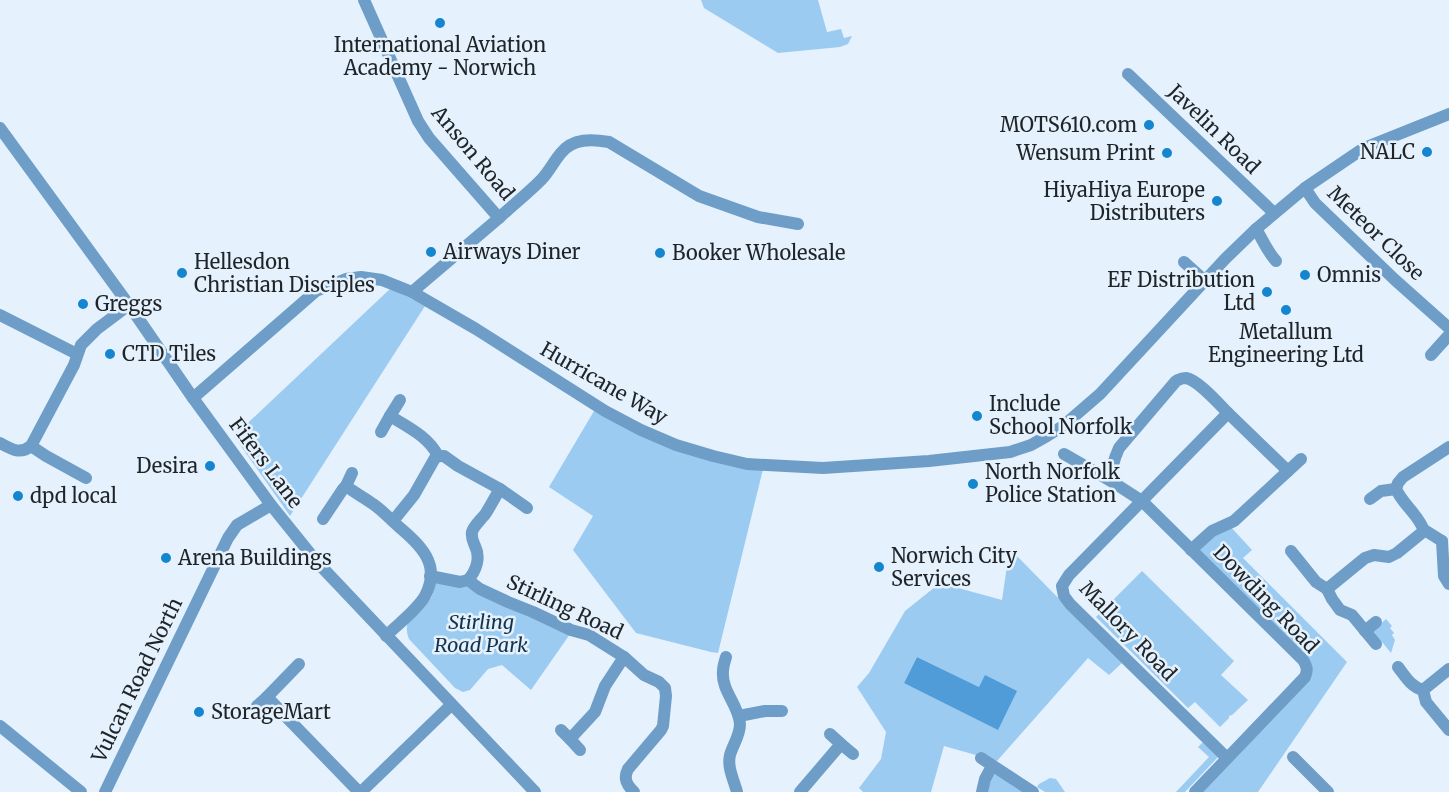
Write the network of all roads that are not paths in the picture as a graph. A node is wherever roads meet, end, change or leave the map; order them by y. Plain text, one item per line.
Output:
1 (364, 0) edge
2 (1128, 74) dead end
3 (1449, 114) edge
4 (0, 128) edge
5 (1305, 188) junction
6 (1274, 213) junction
7 (499, 218) junction
8 (798, 224) dead end
9 (1256, 229) junction
10 (1276, 261) dead end
11 (1184, 262) dead end
12 (1204, 281) junction
13 (412, 292) junction
14 (129, 305) junction
15 (0, 315) edge
16 (1449, 328) edge
17 (1449, 335) edge
18 (77, 354) junction
19 (1431, 355) dead end
20 (193, 398) junction
21 (400, 400) dead end
22 (1228, 413) junction
23 (390, 416) junction
24 (381, 432) dead end
25 (0, 443) edge
26 (31, 446) junction
27 (1449, 447) edge
28 (1064, 454) dead end
29 (438, 456) junction
30 (1300, 459) dead end
31 (1288, 471) junction
32 (352, 473) dead end
33 (86, 478) dead end
34 (1111, 481) junction
35 (346, 486) junction
36 (500, 489) junction
37 (1396, 489) junction
38 (1370, 499) dead end
39 (1142, 501) junction
40 (271, 505) junction
41 (527, 508) dead end
42 (324, 519) dead end
43 (393, 521) junction
44 (1424, 531) junction
45 (1445, 540) edge
46 (1191, 550) junction
47 (1293, 558) dead end
48 (430, 576) junction
49 (468, 580) junction
50 (1449, 584) edge
51 (1327, 589) junction
52 (1377, 622) dead end
53 (1365, 631) junction
54 (386, 636) junction
55 (1376, 644) dead end
56 (624, 657) junction
57 (726, 657) dead end
58 (299, 659) dead end
59 (1398, 667) dead end
60 (1449, 669) edge
61 (1423, 690) junction
62 (267, 697) junction
63 (452, 705) junction
64 (257, 706) dead end
65 (782, 711) dead end
66 (739, 716) junction
67 (0, 726) edge
68 (1449, 730) edge
69 (830, 734) dead end
70 (842, 744) junction
71 (580, 750) dead end
72 (853, 754) dead end
73 (1293, 757) dead end
74 (981, 758) dead end
75 (1227, 758) junction
76 (992, 766) junction
77 (81, 792) edge
78 (105, 792) edge
79 (360, 792) edge
80 (535, 792) edge
81 (634, 792) edge
82 (737, 792) edge
83 (800, 792) edge
84 (982, 792) edge
85 (1033, 792) edge
86 (1194, 792) edge
87 (1328, 792) edge

1 - 7 street, Anson Road
2 - 6 street, Javelin Road
3 - 5 street, Hurricane Way
4 - 14 street, Fifers Lane
5 - 6 street, Hurricane Way
5 - 16 street, Meteor Close
6 - 9 street, Hurricane Way
7 - 8 street, Anson Road
7 - 13 street
9 - 10 street
9 - 12 street, Hurricane Way
11 - 12 street
12 - 13 street, Hurricane Way
13 - 20 street, Hurricane Way
14 - 18 street
14 - 20 street, Fifers Lane
15 - 18 street
17 - 19 street
18 - 26 street
20 - 40 street, Fifers Lane
21 - 23 street
22 - 31 street
22 - 34 street
22 - 39 street
23 - 24 street
23 - 29 street
25 - 26 street
26 - 33 street
27 - 37 street
28 - 34 street, Dowding Road
29 - 36 street
29 - 43 street
30 - 31 street
31 - 46 street
32 - 35 street
34 - 39 street, Dowding Road
35 - 42 street
35 - 43 street
36 - 41 street
36 - 49 street
37 - 38 street
37 - 44 street
39 - 46 street, Dowding Road
39 - 75 street, Mallory Road
40 - 54 street, Fifers Lane
40 - 78 street, Vulcan Road North
43 - 48 street
44 - 45 street
44 - 51 street
45 - 50 street
46 - 75 street, Dowding Road
47 - 51 street
48 - 49 street, Stirling Road
48 - 54 street
49 - 56 street, Stirling Road
51 - 53 street
52 - 53 street
53 - 55 street
54 - 63 street, Fifers Lane
56 - 71 street
56 - 81 street, Stirling Road
57 - 66 street
58 - 62 street
59 - 61 street
60 - 61 street
61 - 68 street
62 - 64 street
62 - 79 street
63 - 79 street
63 - 80 street, Fifers Lane
65 - 66 street
66 - 82 street
67 - 77 street
69 - 70 street
70 - 72 street
70 - 83 street
73 - 87 street
74 - 76 street
75 - 86 street, Dowding Road
76 - 84 street
76 - 85 street

